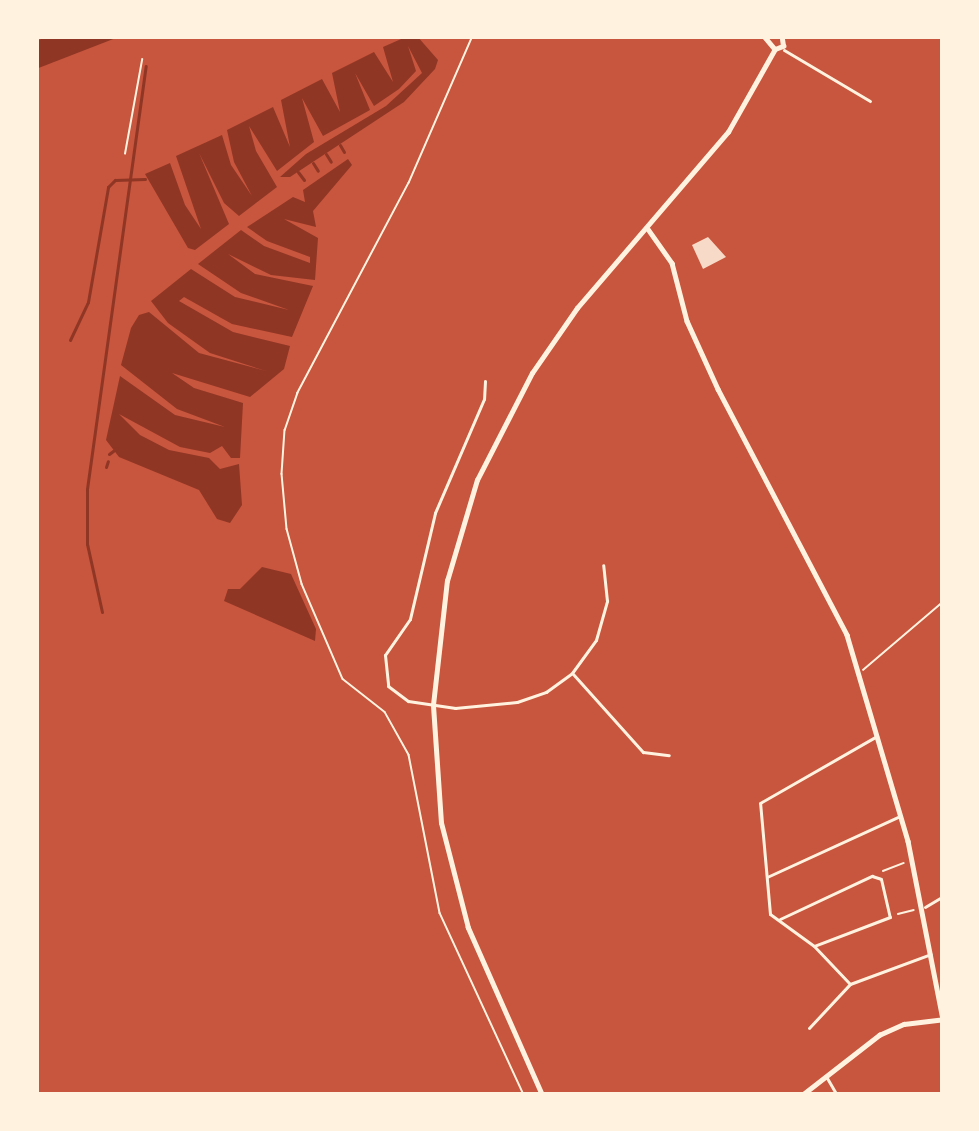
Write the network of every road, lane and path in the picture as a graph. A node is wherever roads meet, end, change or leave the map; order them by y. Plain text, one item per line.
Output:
1 (472, 36) edge
2 (776, 37) edge
3 (778, 48) junction
4 (142, 60) dead end
5 (870, 101) dead end
6 (125, 154) dead end
7 (648, 229) junction
8 (485, 381) dead end
9 (603, 565) dead end
10 (943, 602) edge
11 (572, 673) junction
12 (860, 673) junction
13 (433, 706) junction
14 (879, 735) junction
15 (669, 754) dead end
16 (902, 815) junction
17 (913, 860) junction
18 (877, 876) junction
19 (767, 878) junction
20 (943, 896) edge
21 (923, 908) junction
22 (892, 915) junction
23 (778, 921) junction
24 (814, 946) junction
25 (931, 954) junction
26 (850, 984) junction
27 (940, 985) edge
28 (943, 1019) edge
29 (809, 1028) dead end
30 (826, 1077) junction
31 (524, 1095) edge
32 (542, 1095) edge
33 (802, 1095) edge
34 (838, 1095) edge

1 - 31 path
2 - 3 main road
2 - 3 main road
3 - 5 street
3 - 7 main road
4 - 6 lane
7 - 12 main road
7 - 13 main road
8 - 13 street
9 - 11 street
10 - 12 lane
11 - 13 street
11 - 15 street
12 - 14 main road
13 - 32 main road
14 - 16 main road
14 - 19 street
16 - 17 main road
16 - 19 street
17 - 18 path
17 - 21 main road
18 - 22 street
18 - 23 street
19 - 23 street
20 - 21 street
21 - 22 path
21 - 25 main road
22 - 24 street
23 - 24 street
24 - 26 street
25 - 26 street
25 - 27 main road
26 - 29 street
27 - 28 main road
28 - 30 main road
30 - 33 main road
30 - 34 street

